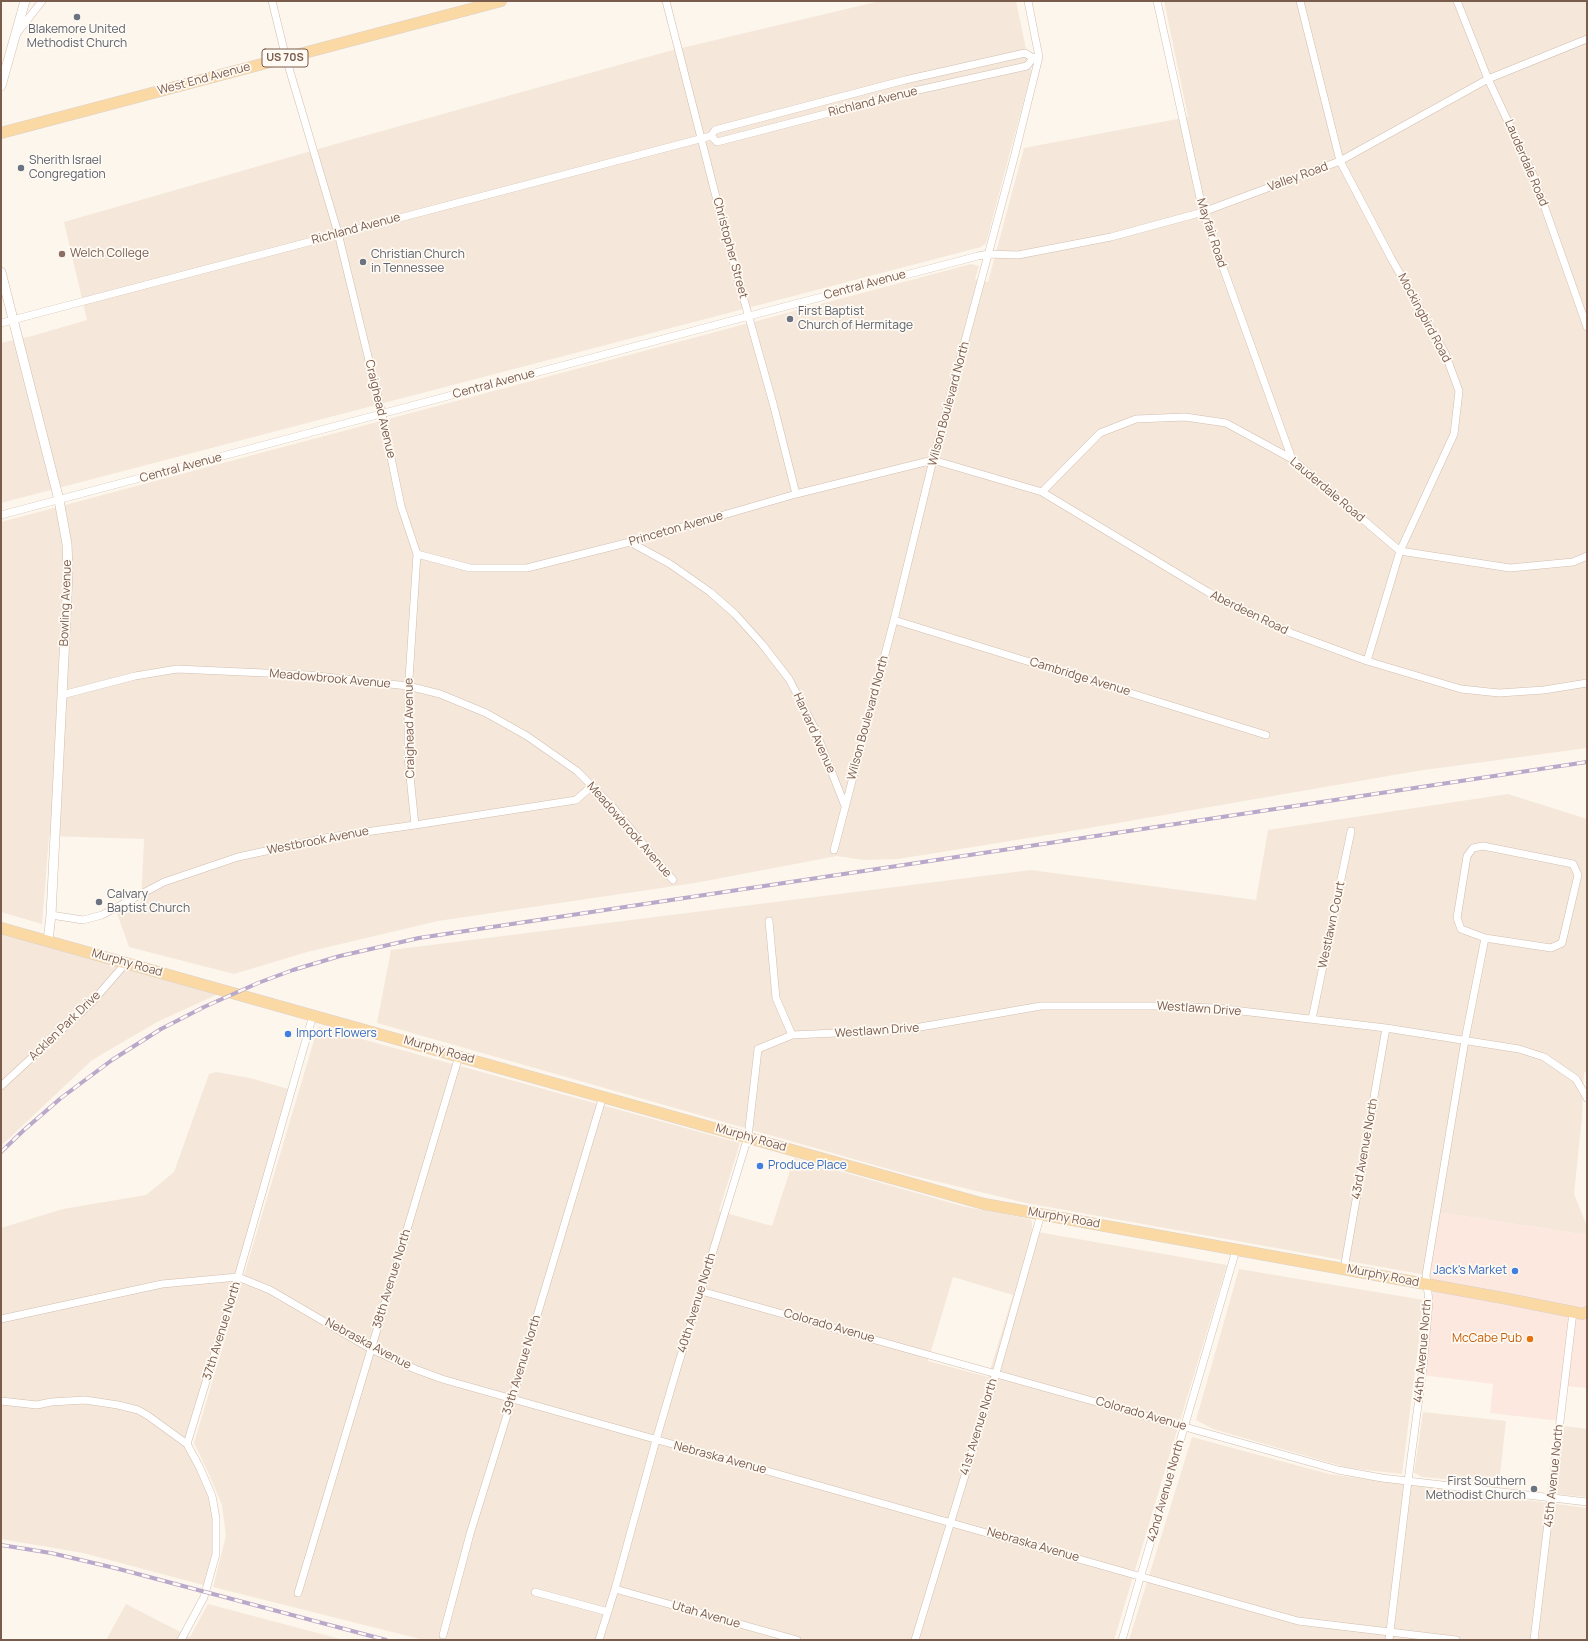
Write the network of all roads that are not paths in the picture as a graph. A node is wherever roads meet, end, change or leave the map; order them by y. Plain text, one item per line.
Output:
1 (25, 1) edge
2 (42, 1) edge
3 (272, 1) edge
4 (500, 1) edge
5 (666, 1) edge
6 (1028, 1) edge
7 (1157, 1) edge
8 (1300, 1) edge
9 (1457, 1) edge
10 (16, 35) junction
11 (1587, 39) edge
12 (1036, 57) junction
13 (286, 58) junction
14 (1488, 79) junction
15 (1, 86) edge
16 (1, 133) edge
17 (711, 136) junction
18 (702, 139) junction
19 (1340, 161) junction
20 (1202, 212) junction
21 (338, 233) junction
22 (988, 254) junction
23 (1, 272) edge
24 (749, 316) junction
25 (13, 319) junction
26 (1, 323) edge
27 (1587, 327) edge
28 (382, 414) junction
29 (1292, 459) junction
30 (934, 460) junction
31 (1042, 492) junction
32 (796, 494) junction
33 (60, 500) junction
34 (1, 516) edge
35 (630, 542) junction
36 (1400, 551) junction
37 (416, 554) junction
38 (1587, 556) edge
39 (894, 620) junction
40 (1367, 661) junction
41 (1587, 683) edge
42 (408, 686) junction
43 (62, 695) junction
44 (1266, 735) dead end
45 (592, 786) junction
46 (845, 806) junction
47 (415, 825) junction
48 (1351, 831) dead end
49 (834, 850) dead end
50 (673, 880) dead end
51 (51, 914) junction
52 (769, 921) dead end
53 (1, 928) edge
54 (1485, 938) junction
55 (48, 941) junction
56 (126, 963) junction
57 (313, 1015) junction
58 (1312, 1019) junction
59 (1386, 1028) junction
60 (792, 1035) junction
61 (1465, 1040) junction
62 (459, 1056) junction
63 (1, 1086) edge
64 (603, 1096) junction
65 (1587, 1098) edge
66 (748, 1137) junction
67 (1041, 1214) junction
68 (1236, 1250) junction
69 (1344, 1269) junction
70 (238, 1277) junction
71 (1427, 1285) junction
72 (701, 1291) junction
73 (1582, 1315) edge
74 (1, 1319) edge
75 (371, 1349) junction
76 (996, 1373) junction
77 (512, 1399) junction
78 (1, 1401) edge
79 (1185, 1427) junction
80 (656, 1440) junction
81 (187, 1444) junction
82 (1408, 1481) junction
83 (1552, 1497) junction
84 (1587, 1502) edge
85 (951, 1522) junction
86 (1142, 1576) junction
87 (615, 1589) junction
88 (535, 1592) dead end
89 (298, 1593) dead end
90 (608, 1612) junction
91 (443, 1635) dead end
92 (1389, 1636) edge
93 (181, 1640) edge
94 (599, 1640) edge
95 (797, 1640) edge
96 (915, 1640) edge
97 (1122, 1640) edge
98 (1456, 1640) edge
99 (1534, 1640) edge

1 - 10 street
2 - 10 street
3 - 13 street, Craighead Avenue
4 - 13 main road, West End Avenue / US 70S
5 - 18 street, Christopher Street
6 - 12 street, Wilson Boulevard North
7 - 20 street, Mayfair Road
8 - 19 street, Mockingbird Road
9 - 14 street, Lauderdale Road
10 - 15 street
11 - 14 street, Valley Road
12 - 17 street, Richland Avenue
12 - 17 street, Richland Avenue
12 - 22 street, Wilson Boulevard North
13 - 16 main road, West End Avenue / US 70S
13 - 21 street, Craighead Avenue
14 - 19 street, Valley Road
14 - 27 street, Lauderdale Road
17 - 18 street, Richland Avenue
18 - 21 street, Richland Avenue
18 - 24 street, Christopher Street
19 - 20 street, Valley Road
19 - 36 street, Mockingbird Road
20 - 22 street, Valley Road
20 - 29 street, Mayfair Road
21 - 25 street, Richland Avenue
21 - 28 street, Craighead Avenue
22 - 24 street, Central Avenue
22 - 30 street, Wilson Boulevard North
23 - 25 street, Bowling Avenue
24 - 28 street, Central Avenue
24 - 32 street, Christopher Street
25 - 26 street, Richland Avenue
25 - 33 street, Bowling Avenue
28 - 33 street, Central Avenue
28 - 37 street, Craighead Avenue
29 - 31 street, Lauderdale Road
29 - 36 street, Lauderdale Road
30 - 31 street, Aberdeen Road
30 - 32 street, Princeton Avenue
30 - 39 street, Wilson Boulevard North
31 - 40 street, Aberdeen Road
32 - 35 street, Princeton Avenue
33 - 34 street, Central Avenue
33 - 43 street, Bowling Avenue
35 - 37 street, Princeton Avenue
35 - 46 street, Harvard Avenue
36 - 38 street
36 - 40 street, Mockingbird Road
37 - 42 street, Craighead Avenue
39 - 44 street, Cambridge Avenue
39 - 46 street, Wilson Boulevard North
40 - 41 street, Aberdeen Road
42 - 43 street, Meadowbrook Avenue
42 - 45 street, Meadowbrook Avenue
42 - 47 street, Craighead Avenue
43 - 51 street, Bowling Avenue
45 - 47 street, Westbrook Avenue
45 - 50 street, Meadowbrook Avenue
46 - 49 street, Wilson Boulevard North
47 - 51 street, Westbrook Avenue
48 - 58 street, Westlawn Court
51 - 55 street, Bowling Avenue
52 - 60 street
53 - 55 main road, Murphy Road
54 - 54 street
54 - 61 street, 44th Avenue North
55 - 56 main road, Murphy Road
56 - 57 main road, Murphy Road
56 - 63 street, Acklen Park Drive
57 - 62 main road, Murphy Road
57 - 70 street, 37th Avenue North
58 - 59 street, Westlawn Drive
58 - 60 street, Westlawn Drive
59 - 61 street, Westlawn Drive
59 - 69 street, 43rd Avenue North
60 - 66 street, 40th Avenue North
61 - 65 street, Westlawn Drive
61 - 71 street, 44th Avenue North
62 - 64 main road, Murphy Road
62 - 75 street, 38th Avenue North
64 - 66 main road, Murphy Road
64 - 77 street, 39th Avenue North
66 - 67 main road, Murphy Road
66 - 72 street, 40th Avenue North
67 - 68 main road, Murphy Road
67 - 76 street, 41st Avenue North
68 - 69 main road, Murphy Road
68 - 79 street, 42nd Avenue North
69 - 71 main road, Murphy Road
70 - 74 street, Nebraska Avenue
70 - 75 street, Nebraska Avenue
70 - 81 street, 37th Avenue North
71 - 73 main road, Murphy Road
71 - 82 street, 44th Avenue North
72 - 76 street, Colorado Avenue
72 - 80 street, 40th Avenue North
73 - 83 street, 45th Avenue North
75 - 77 street, Nebraska Avenue
75 - 89 street, 38th Avenue North
76 - 79 street, Colorado Avenue
76 - 85 street, 41st Avenue North
77 - 80 street, Nebraska Avenue
77 - 91 street, 39th Avenue North
78 - 81 street
79 - 82 street, Colorado Avenue
79 - 86 street, 42nd Avenue North
80 - 85 street, Nebraska Avenue
80 - 87 street, 40th Avenue North
81 - 93 street
82 - 83 street, Colorado Avenue
82 - 92 street, 44th Avenue North
83 - 84 street, Colorado Avenue
83 - 99 street, 45th Avenue North
85 - 86 street, Nebraska Avenue
85 - 96 street, 41st Avenue North
86 - 92 street, Nebraska Avenue
86 - 97 street, 42nd Avenue North
87 - 90 street, 40th Avenue North
87 - 95 street, Utah Avenue
88 - 90 street
90 - 94 street
92 - 98 street, Nebraska Avenue

